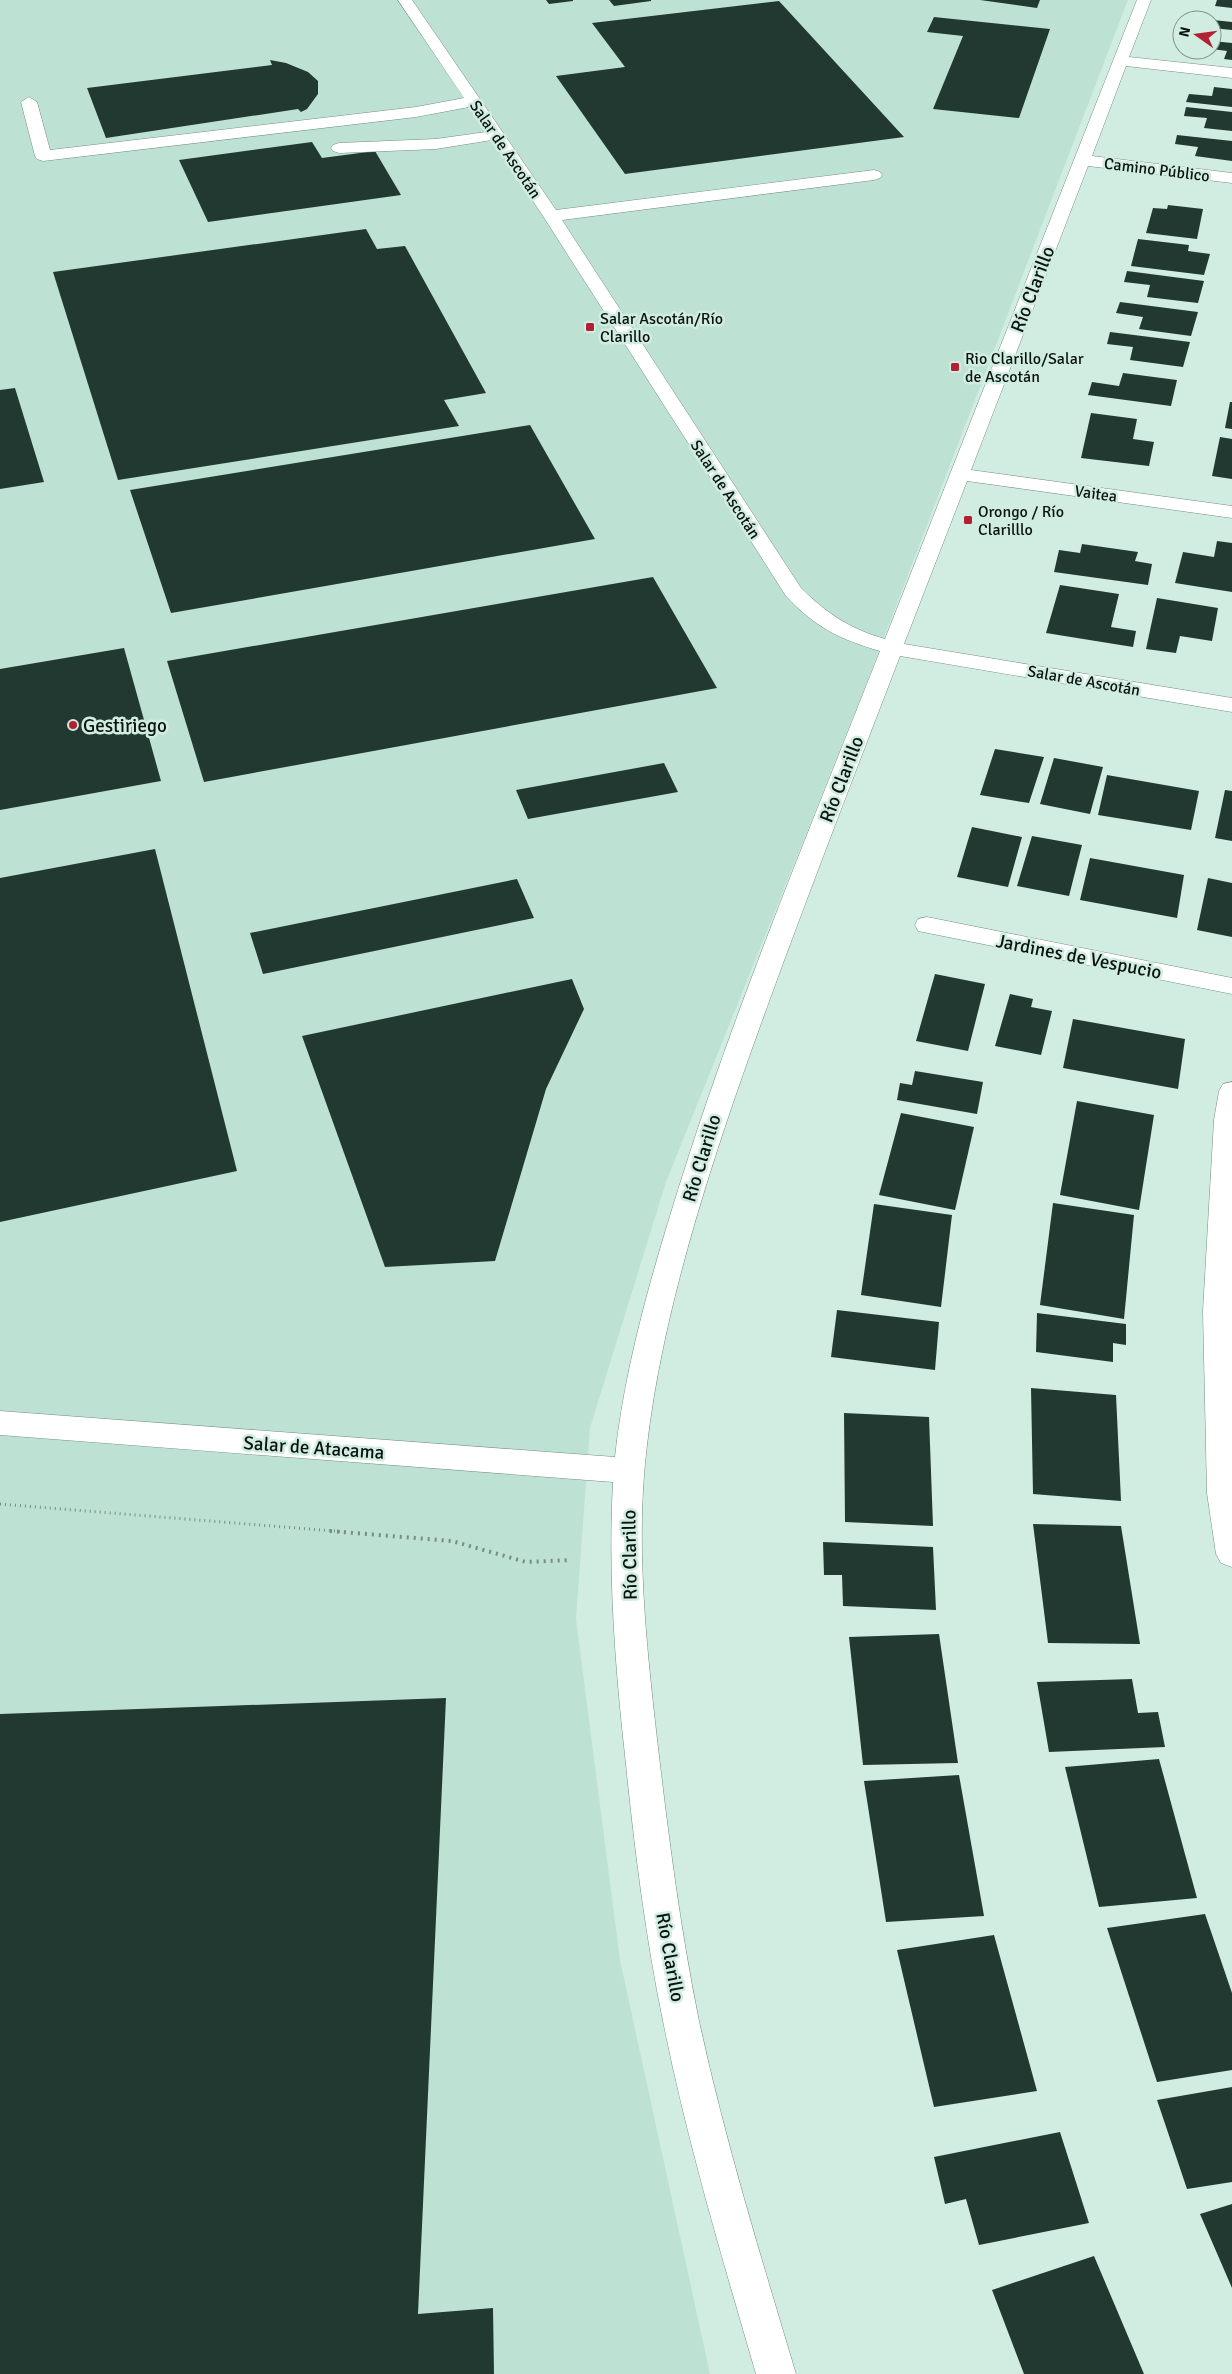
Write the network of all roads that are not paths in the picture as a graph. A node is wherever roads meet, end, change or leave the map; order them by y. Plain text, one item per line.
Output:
1 (405, 0) edge
2 (1144, 0) edge
3 (1121, 60) junction
4 (1232, 73) edge
5 (474, 101) junction
6 (29, 102) dead end
7 (496, 135) junction
8 (339, 148) dead end
9 (1082, 160) junction
10 (874, 174) dead end
11 (1232, 178) edge
12 (551, 216) junction
13 (959, 474) junction
14 (1232, 512) edge
15 (891, 648) junction
16 (1232, 706) edge
17 (927, 925) dead end
18 (1232, 986) edge
19 (1232, 1092) edge
20 (0, 1424) edge
21 (629, 1470) junction
22 (1232, 1554) edge
23 (776, 2374) edge

1 - 5 street, Salar de Ascotán
2 - 3 street, Río Clarillo
3 - 4 street
3 - 9 street, Río Clarillo
5 - 6 street
5 - 7 street, Salar de Ascotán
7 - 8 street
7 - 12 street, Salar de Ascotán
9 - 11 street, Camino Público
9 - 13 street, Río Clarillo
10 - 12 street
12 - 15 street, Salar de Ascotán
13 - 14 street, Vaitea
13 - 15 street, Río Clarillo
15 - 16 street, Salar de Ascotán
15 - 21 street, Río Clarillo
17 - 18 street, Jardines de Vespucio
19 - 22 street
20 - 21 street, Salar de Atacama
21 - 23 street, Río Clarillo

